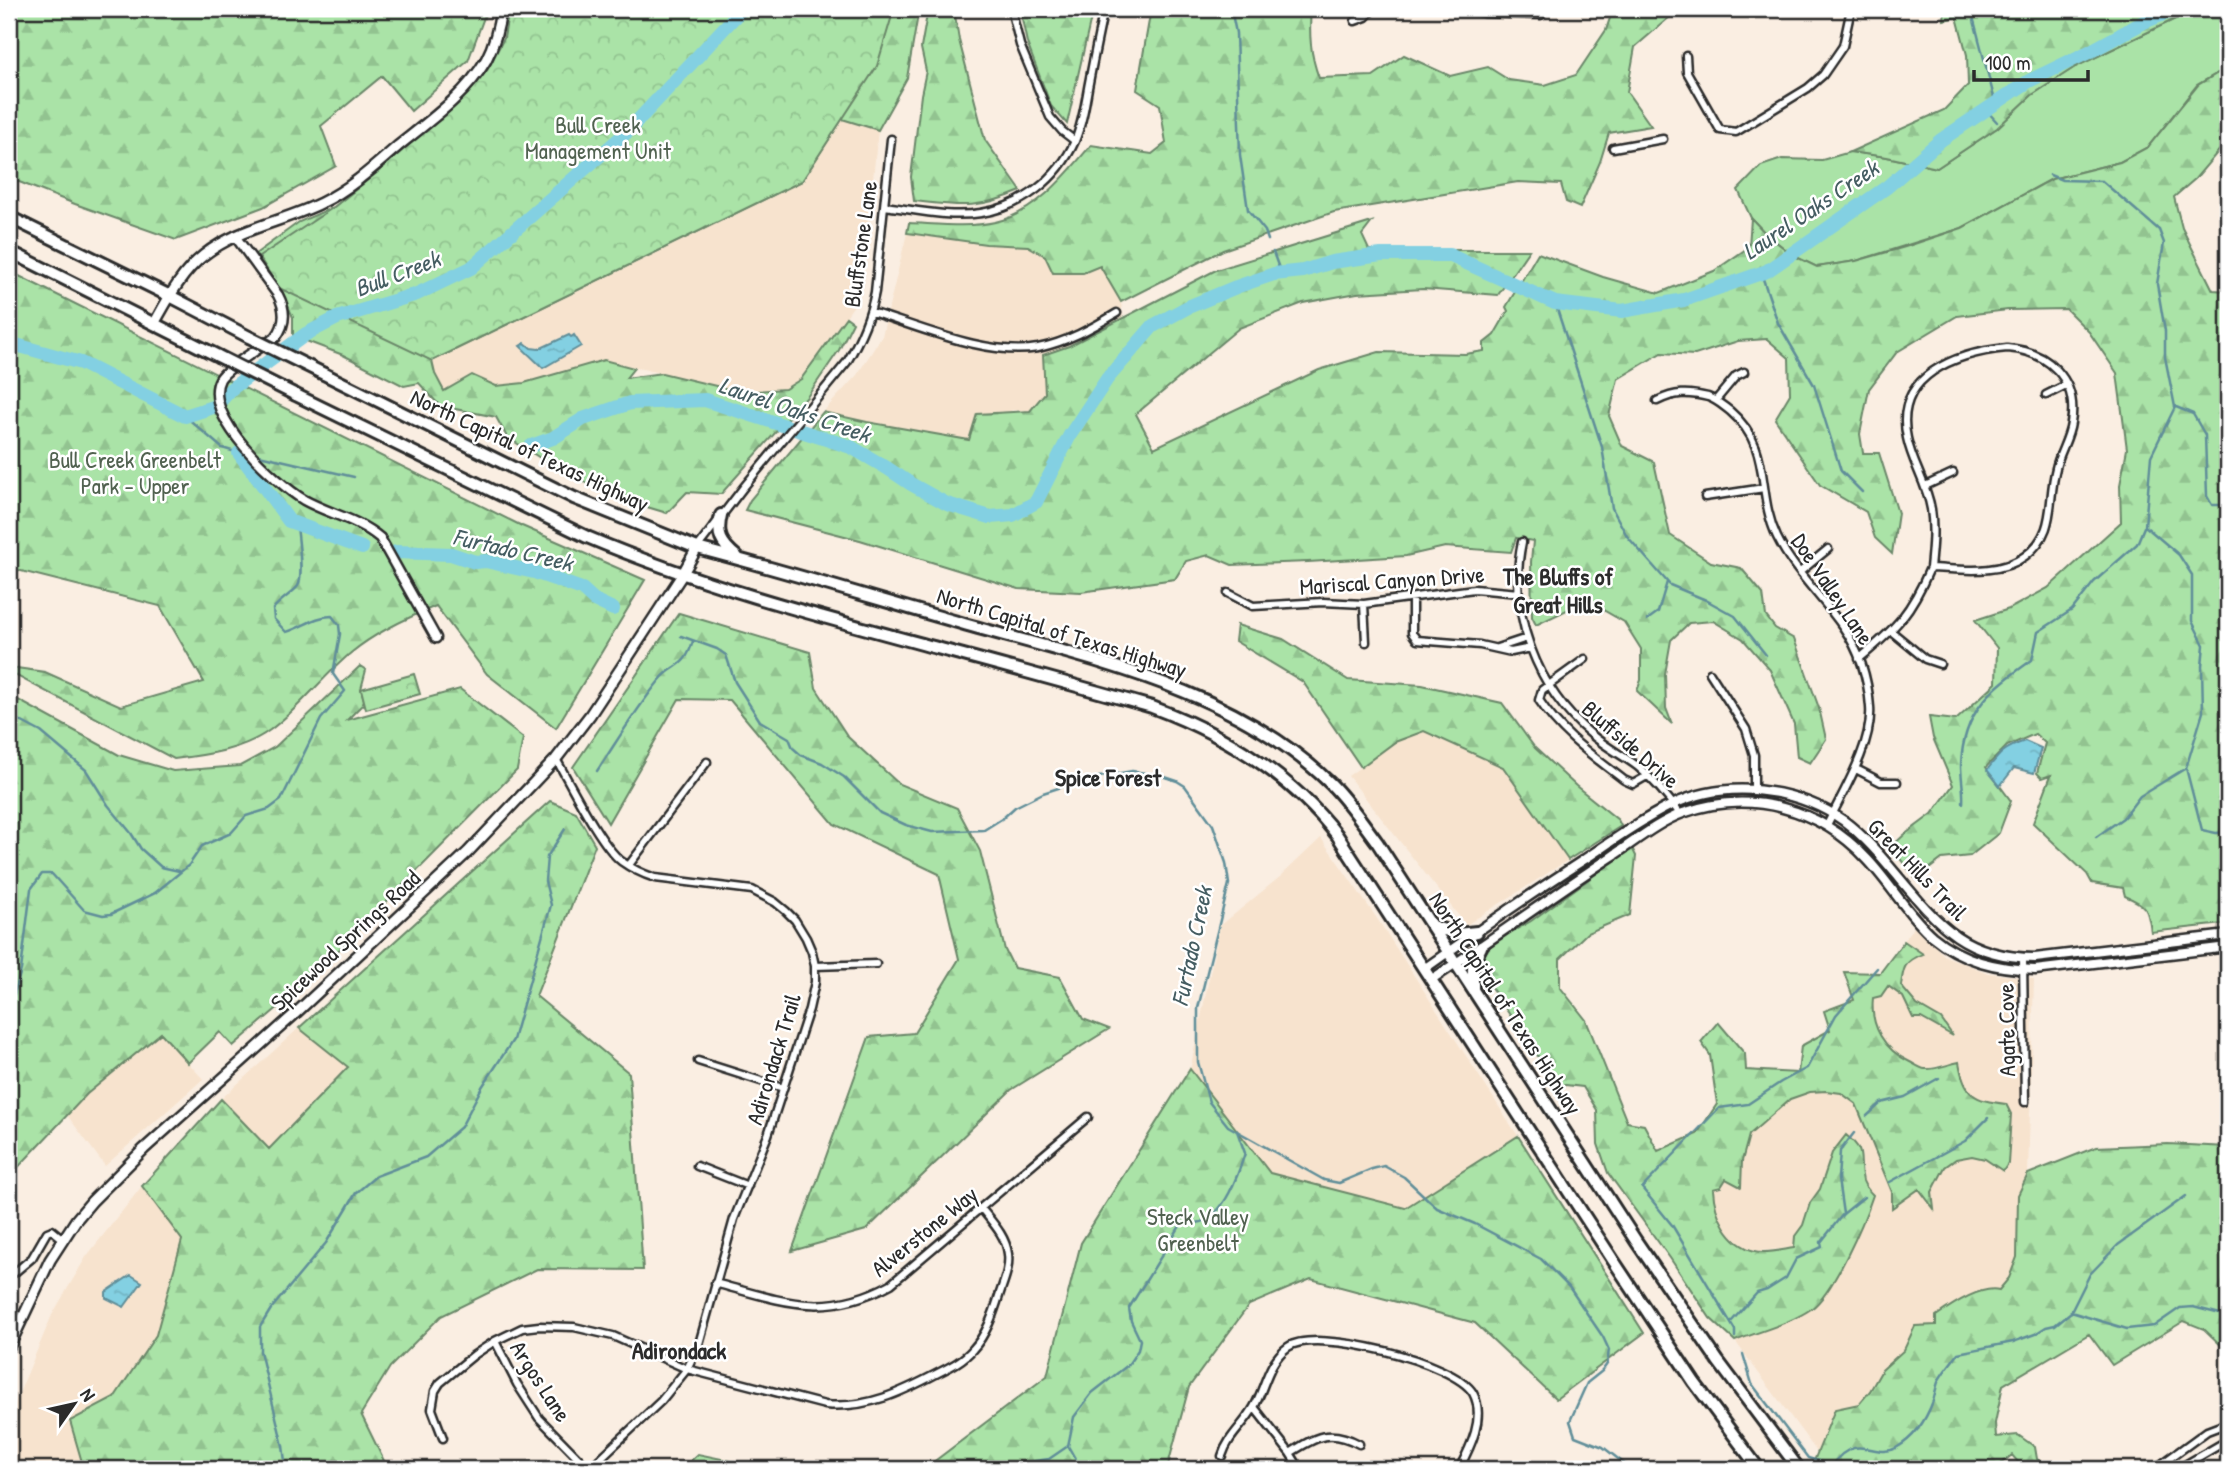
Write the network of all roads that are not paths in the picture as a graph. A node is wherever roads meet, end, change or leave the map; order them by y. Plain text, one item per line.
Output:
1 (501, 9) edge
2 (1011, 9) edge
3 (1104, 9) edge
4 (1373, 9) edge
5 (1466, 9) edge
6 (1851, 9) edge
7 (1541, 15) dead end
8 (1355, 20) dead end
9 (1686, 56) dead end
10 (891, 139) dead end
11 (1663, 139) dead end
12 (1075, 141) junction
13 (1613, 148) dead end
14 (884, 206) junction
15 (9, 217) edge
16 (235, 236) junction
17 (9, 251) edge
18 (170, 296) junction
19 (871, 312) junction
20 (1117, 313) dead end
21 (154, 324) junction
22 (1744, 372) dead end
23 (2066, 385) junction
24 (2046, 394) dead end
25 (1716, 400) junction
26 (1657, 401) dead end
27 (1953, 473) dead end
28 (1926, 486) junction
29 (1765, 488) junction
30 (1705, 497) dead end
31 (721, 516) junction
32 (1522, 542) dead end
33 (697, 548) junction
34 (1828, 550) dead end
35 (742, 561) junction
36 (1930, 568) junction
37 (1800, 572) junction
38 (682, 575) junction
39 (1228, 593) dead end
40 (1519, 593) junction
41 (1412, 599) junction
42 (1364, 604) junction
43 (1891, 631) junction
44 (436, 638) dead end
45 (1527, 638) junction
46 (1366, 642) dead end
47 (1497, 648) junction
48 (1531, 648) junction
49 (1585, 659) dead end
50 (1859, 659) junction
51 (1940, 664) dead end
52 (1710, 673) dead end
53 (1549, 685) junction
54 (556, 759) junction
55 (707, 762) dead end
56 (1856, 769) junction
57 (1647, 776) junction
58 (1897, 782) dead end
59 (1754, 790) junction
60 (1673, 804) junction
61 (1680, 814) junction
62 (1832, 814) junction
63 (1827, 825) junction
64 (629, 866) junction
65 (1547, 884) junction
66 (1553, 894) junction
67 (1431, 926) junction
68 (1477, 932) junction
69 (2228, 935) edge
70 (1481, 947) junction
71 (2228, 947) edge
72 (1448, 952) junction
73 (2023, 958) junction
74 (876, 964) dead end
75 (1456, 964) junction
76 (815, 966) junction
77 (1424, 970) junction
78 (2023, 970) junction
79 (1432, 979) junction
80 (1473, 989) junction
81 (698, 1061) dead end
82 (783, 1088) junction
83 (2025, 1102) dead end
84 (1088, 1117) dead end
85 (697, 1166) dead end
86 (748, 1186) junction
87 (982, 1208) junction
88 (63, 1240) junction
89 (14, 1273) dead end
90 (715, 1283) junction
91 (495, 1341) junction
92 (9, 1347) edge
93 (687, 1369) junction
94 (1254, 1407) junction
95 (2228, 1423) edge
96 (443, 1438) dead end
97 (2228, 1440) edge
98 (1359, 1444) dead end
99 (1290, 1453) junction
100 (1222, 1456) dead end
101 (589, 1469) edge
102 (1300, 1469) edge
103 (1459, 1469) edge
104 (1759, 1469) edge
105 (1799, 1469) edge
106 (2155, 1469) edge
107 (2178, 1469) edge

1 - 16 main road
2 - 12 street
3 - 12 street
4 - 8 street
5 - 7 street
6 - 9 street
10 - 14 street, Bluffstone Lane
11 - 13 street
12 - 14 street
14 - 19 street, Bluffstone Lane
15 - 18 highway, North Capital of Texas Highway
16 - 18 main road
16 - 44 street
17 - 21 highway, North Capital of Texas Highway
18 - 21 main road
18 - 33 highway, North Capital of Texas Highway, bridge
19 - 20 street
19 - 31 street, Bluffstone Lane
21 - 38 highway, North Capital of Texas Highway, bridge
22 - 25 street
23 - 24 street
23 - 28 street
23 - 36 street
25 - 26 street
25 - 29 street, Doe Valley Lane
27 - 28 street
28 - 36 street
29 - 30 street
29 - 37 street, Doe Valley Lane
31 - 33 street, Bluffstone Lane
31 - 35 highway
32 - 40 street, Bluffside Drive
33 - 35 highway, North Capital of Texas Highway
33 - 38 main road, Spicewood Springs Road
34 - 37 street
35 - 67 highway, North Capital of Texas Highway
36 - 43 street
37 - 50 street, Doe Valley Lane
38 - 54 main road, Spicewood Springs Road
38 - 77 highway, North Capital of Texas Highway
39 - 42 street, Mariscal Canyon Drive
40 - 41 street, Mariscal Canyon Drive
40 - 45 street, Bluffside Drive
41 - 42 street, Mariscal Canyon Drive
41 - 47 street
42 - 46 street
43 - 50 street
43 - 51 street
45 - 47 street
45 - 48 street, Bluffside Drive
47 - 48 street
48 - 53 street, Bluffside Drive
49 - 53 street
50 - 56 street, Doe Valley Lane
52 - 59 street
53 - 57 street, Bluffside Drive
53 - 57 street
54 - 64 street, Adirondack Trail
54 - 88 main road, Spicewood Springs Road
55 - 64 street
56 - 58 street
56 - 62 street, Doe Valley Lane
57 - 60 street, Bluffside Drive
59 - 60 street, Great Hills Trail
59 - 62 street, Great Hills Trail
60 - 61 street, Bluffside Drive
60 - 65 street, Great Hills Trail
61 - 63 street, Great Hills Trail
61 - 66 street, Great Hills Trail
62 - 63 street, Doe Valley Lane
62 - 73 street, Great Hills Trail
63 - 78 street, Great Hills Trail
64 - 76 street, Adirondack Trail
65 - 66 street
65 - 68 street, Great Hills Trail
66 - 70 street, Great Hills Trail
67 - 68 highway
67 - 72 highway, North Capital of Texas Highway
68 - 72 street, Great Hills Trail
69 - 73 street, Great Hills Trail
70 - 75 street, Great Hills Trail
70 - 80 highway
71 - 78 street, Great Hills Trail
72 - 75 highway, North Capital of Texas Highway
72 - 77 street, Great Hills Trail
73 - 78 street, Agate Cove
74 - 76 street
75 - 79 street, Great Hills Trail
75 - 80 highway, North Capital of Texas Highway
76 - 82 street, Adirondack Trail
77 - 79 highway, North Capital of Texas Highway
78 - 83 street, Agate Cove
79 - 104 highway, North Capital of Texas Highway
80 - 105 highway, North Capital of Texas Highway
81 - 82 street
82 - 86 street, Adirondack Trail
84 - 87 street, Alverstone Way
85 - 86 street
86 - 90 street, Adirondack Trail
87 - 90 street, Alverstone Way
87 - 93 street
88 - 89 street
88 - 92 main road, Spicewood Springs Road
90 - 93 street, Adirondack Trail
91 - 93 street
91 - 96 street
91 - 101 street, Argos Lane
93 - 101 street, Adirondack Trail
94 - 99 street
94 - 100 street
94 - 103 street
95 - 106 street
97 - 107 street
98 - 99 street
99 - 102 street

